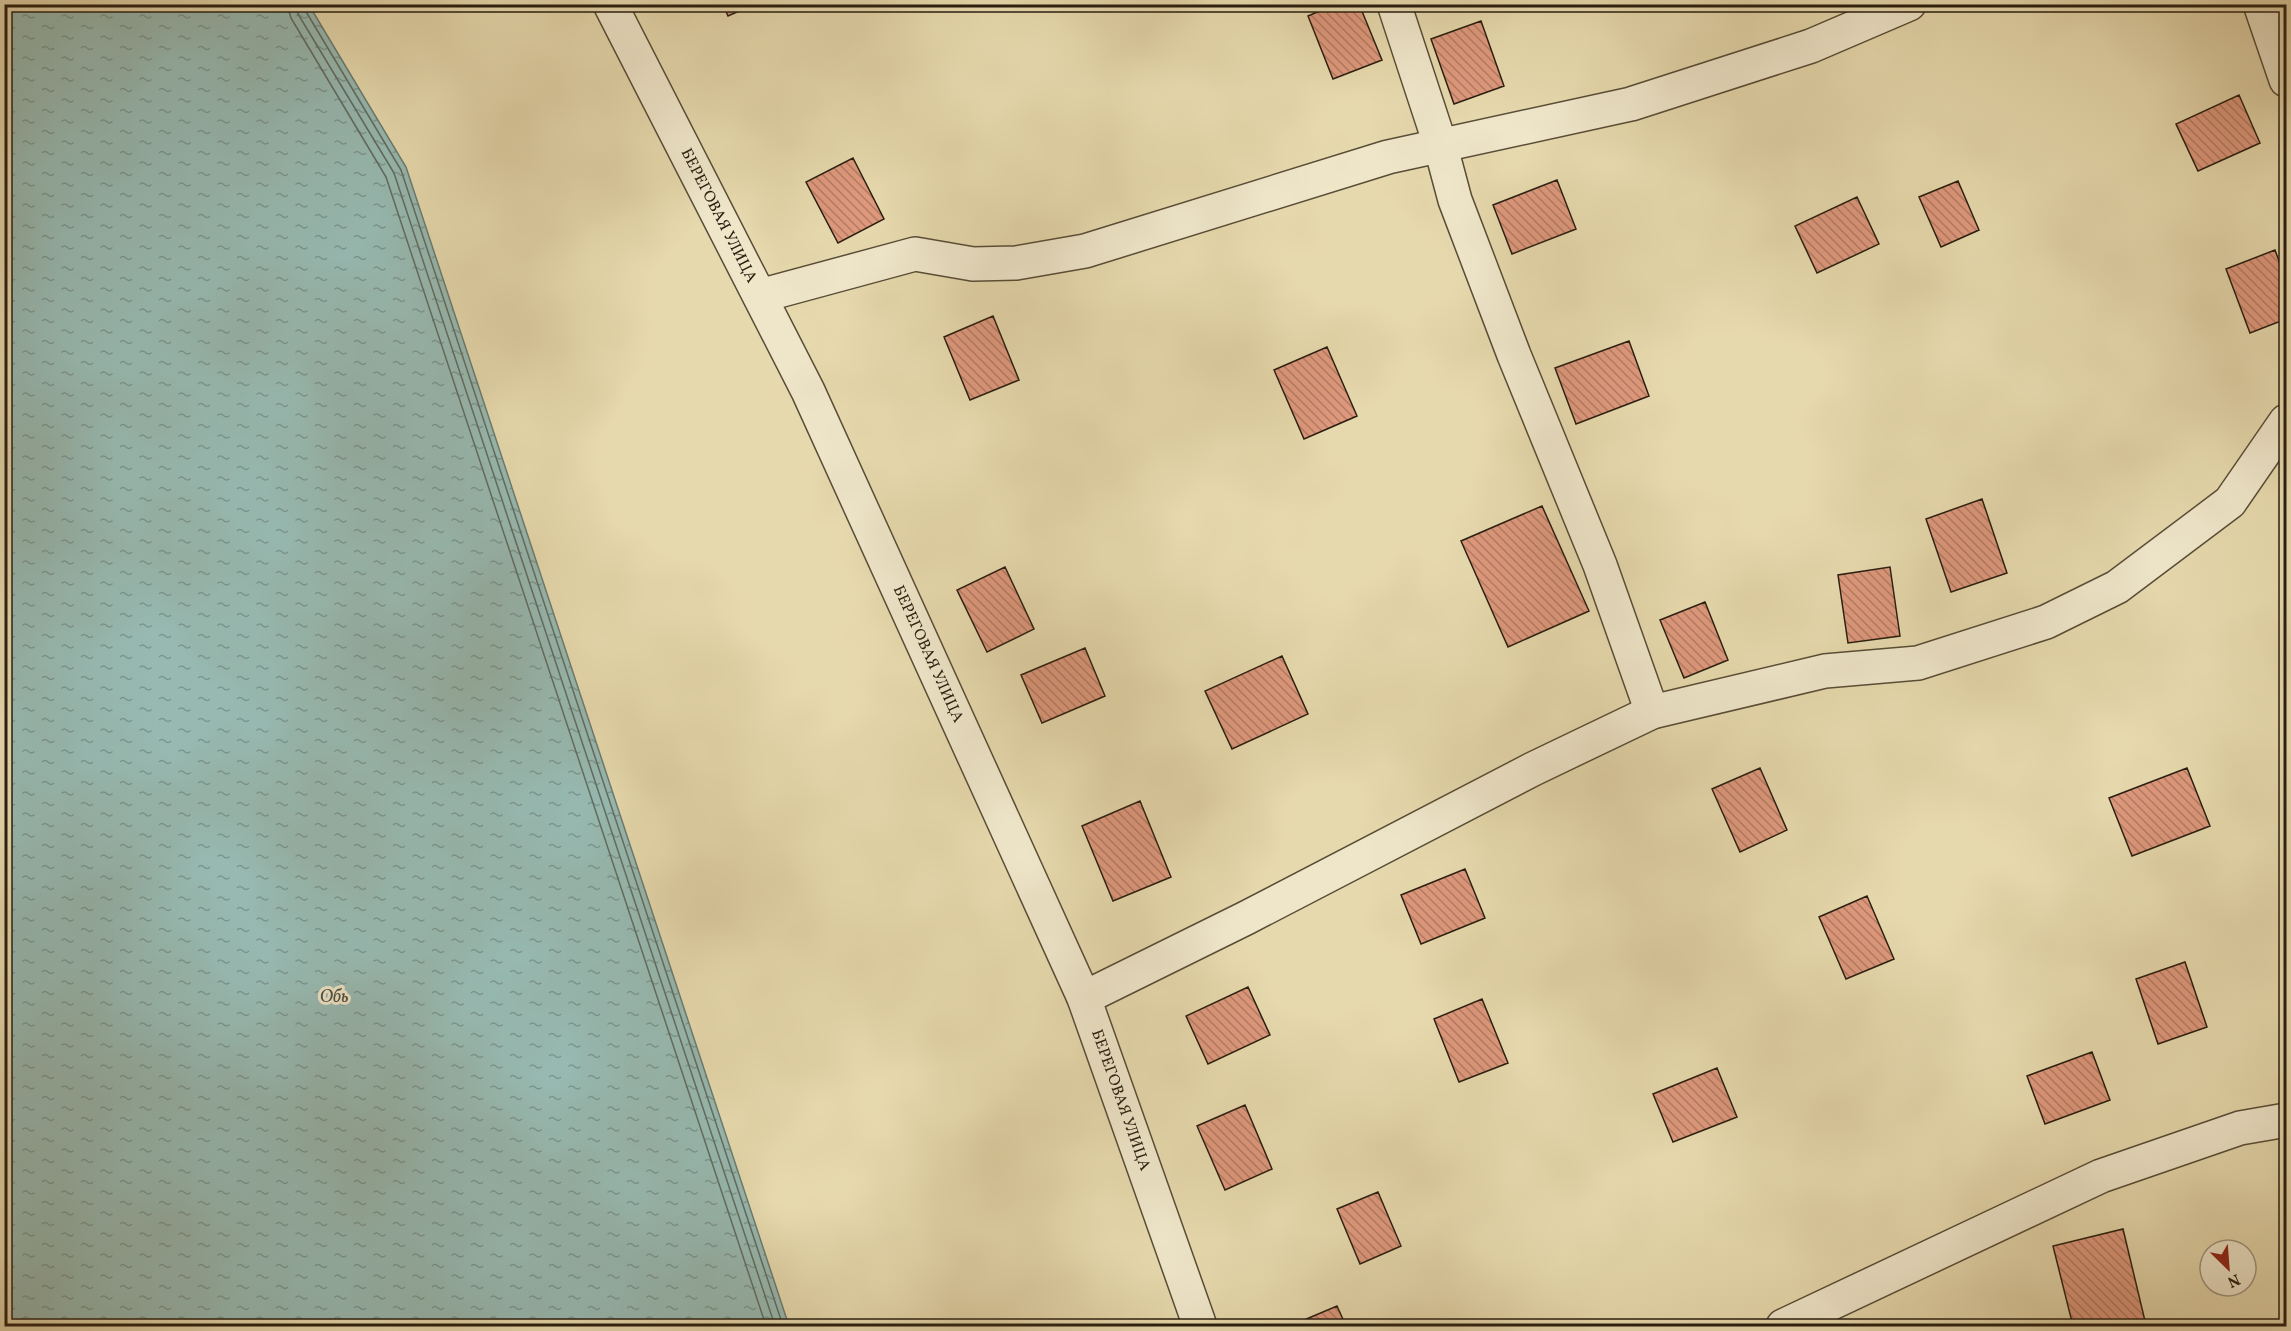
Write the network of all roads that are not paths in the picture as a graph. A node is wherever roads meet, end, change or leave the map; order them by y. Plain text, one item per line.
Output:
1 (610, 4) edge
2 (1394, 4) edge
3 (1909, 4) edge
4 (2260, 4) edge
5 (2286, 80) edge
6 (1440, 144) junction
7 (760, 296) junction
8 (2286, 421) edge
9 (1652, 712) junction
10 (1084, 998) junction
11 (2286, 1120) edge
12 (1200, 1326) edge
13 (1783, 1326) edge

1 - 7 street, БЕРЕГОВАЯ УЛИЦА
2 - 6 street
3 - 6 street
4 - 5 street
6 - 7 street
6 - 9 street
7 - 10 street, БЕРЕГОВАЯ УЛИЦА
8 - 9 street
9 - 10 street
10 - 12 street, БЕРЕГОВАЯ УЛИЦА
11 - 13 street

